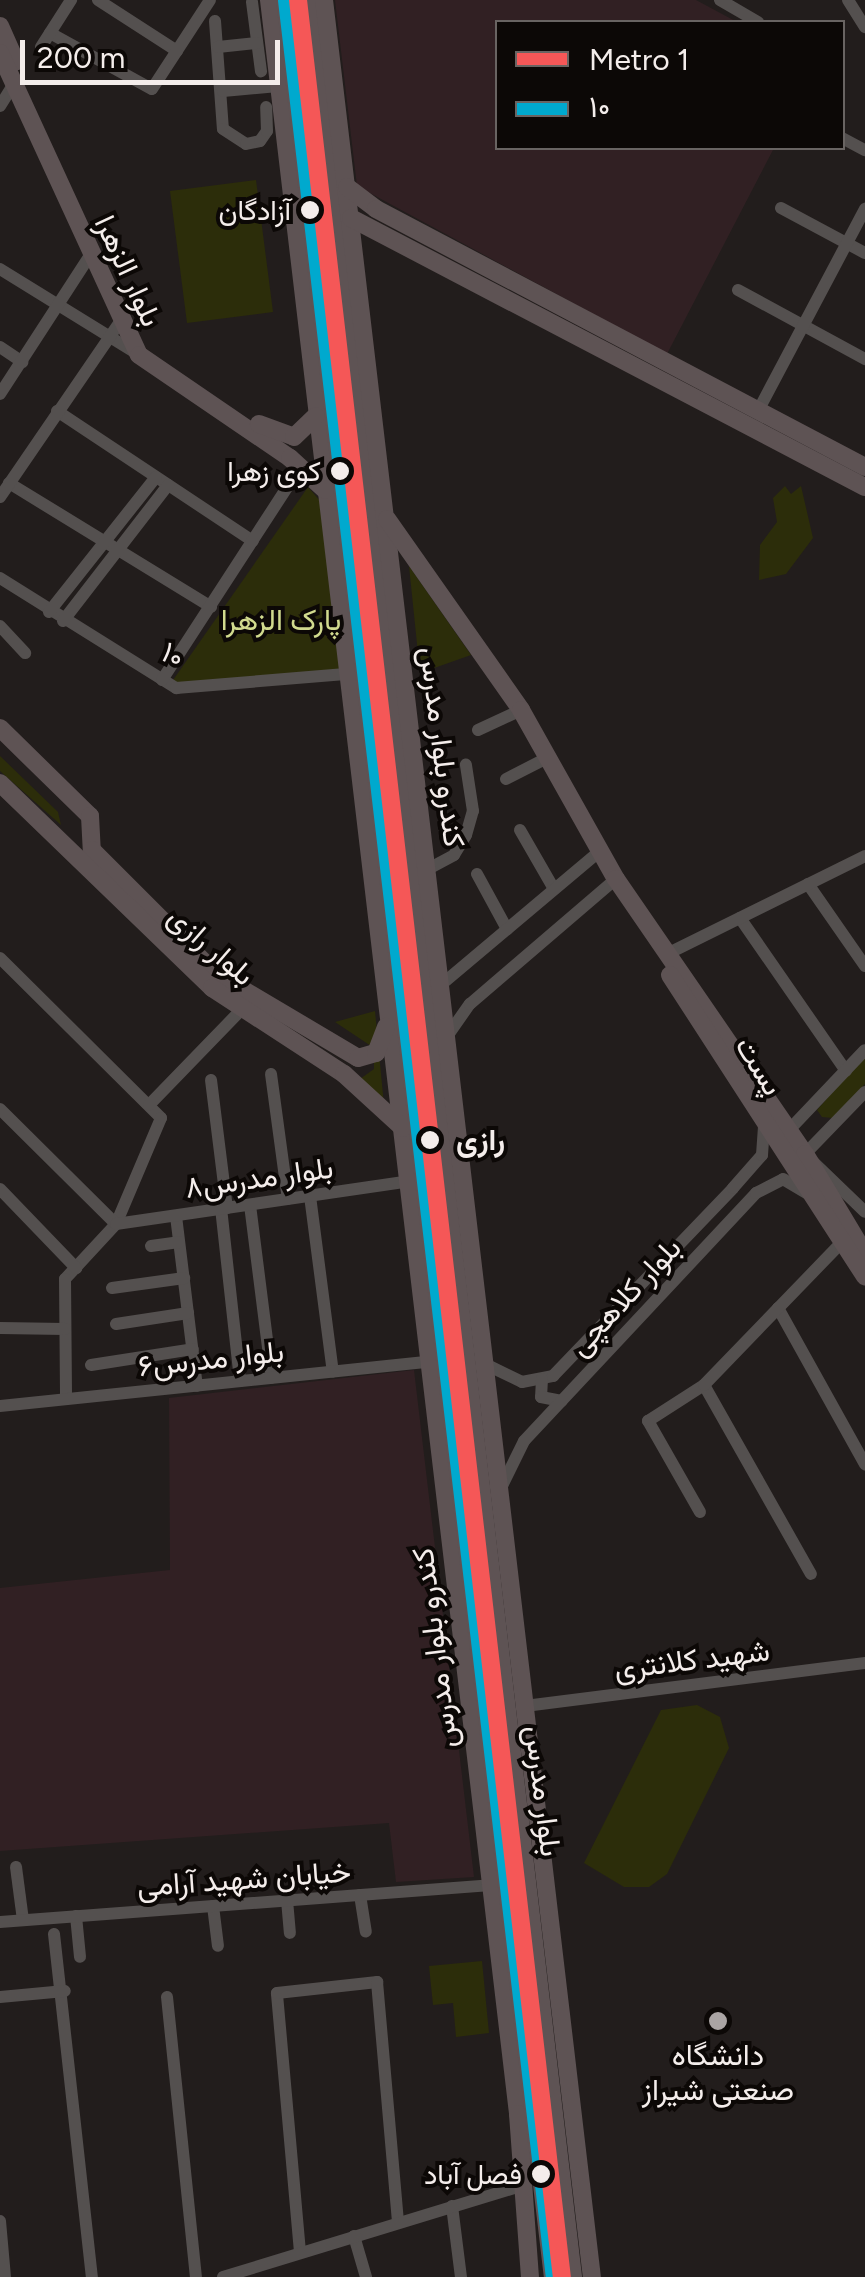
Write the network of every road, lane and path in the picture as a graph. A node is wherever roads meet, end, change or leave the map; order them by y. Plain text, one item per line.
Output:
1 (71, 0) edge
2 (98, 0) edge
3 (285, 0) edge
4 (308, 0) edge
5 (324, 0) edge
6 (848, 0) edge
7 (260, 1) edge
8 (722, 1) edge
9 (205, 2) edge
10 (755, 20) edge
11 (215, 21) dead end
12 (0, 26) edge
13 (865, 27) edge
14 (50, 33) junction
15 (257, 43) junction
16 (41, 47) dead end
17 (218, 47) junction
18 (177, 51) junction
19 (1, 56) edge
20 (261, 71) dead end
21 (14, 84) junction
22 (318, 85) junction
23 (287, 86) junction
24 (223, 91) junction
25 (0, 106) edge
26 (266, 107) dead end
27 (308, 190) junction
28 (782, 208) dead end
29 (865, 208) edge
30 (365, 218) junction
31 (296, 238) junction
32 (846, 244) junction
33 (865, 254) edge
34 (90, 257) junction
35 (0, 269) edge
36 (738, 290) dead end
37 (58, 305) junction
38 (803, 326) junction
39 (114, 329) junction
40 (0, 347) edge
41 (865, 359) edge
42 (22, 362) junction
43 (0, 394) edge
44 (57, 411) junction
45 (758, 411) junction
46 (316, 416) junction
47 (294, 437) junction
48 (298, 464) junction
49 (865, 467) edge
50 (162, 481) junction
51 (9, 482) junction
52 (865, 487) edge
53 (324, 490) junction
54 (0, 498) edge
55 (387, 519) junction
56 (108, 538) junction
57 (253, 541) junction
58 (121, 548) junction
59 (422, 564) junction
60 (393, 570) junction
61 (0, 578) edge
62 (211, 606) junction
63 (49, 612) junction
64 (64, 622) junction
65 (0, 626) edge
66 (383, 648) junction
67 (26, 653) dead end
68 (347, 665) junction
69 (162, 680) junction
70 (368, 690) junction
71 (522, 710) junction
72 (0, 728) edge
73 (478, 730) dead end
74 (548, 757) junction
75 (466, 765) dead end
76 (506, 779) dead end
77 (0, 784) edge
78 (90, 816) junction
79 (520, 830) dead end
80 (60, 842) junction
81 (600, 851) junction
82 (865, 856) edge
83 (430, 868) junction
84 (409, 872) junction
85 (477, 874) dead end
86 (616, 879) junction
87 (808, 884) junction
88 (554, 889) junction
89 (740, 918) junction
90 (435, 925) junction
91 (507, 929) junction
92 (665, 955) junction
93 (0, 958) edge
94 (865, 966) edge
95 (442, 984) junction
96 (470, 1004) junction
97 (445, 1007) junction
98 (242, 1009) junction
99 (388, 1022) junction
100 (448, 1035) junction
101 (865, 1050) edge
102 (846, 1071) junction
103 (271, 1074) dead end
104 (741, 1074) junction
105 (211, 1080) dead end
106 (454, 1093) junction
107 (862, 1100) edge
108 (149, 1105) junction
109 (811, 1107) junction
110 (0, 1109) edge
111 (438, 1114) junction
112 (834, 1124) junction
113 (764, 1125) junction
114 (403, 1128) junction
115 (789, 1130) junction
116 (805, 1154) junction
117 (409, 1181) junction
118 (738, 1182) junction
119 (0, 1189) edge
120 (310, 1196) junction
121 (810, 1196) junction
122 (752, 1197) junction
123 (288, 1199) junction
124 (6, 1202) edge
125 (250, 1205) junction
126 (224, 1208) junction
127 (865, 1212) edge
128 (176, 1216) junction
129 (116, 1224) junction
130 (179, 1242) junction
131 (840, 1244) junction
132 (151, 1246) dead end
133 (865, 1254) edge
134 (76, 1268) junction
135 (865, 1276) edge
136 (184, 1278) junction
137 (112, 1288) dead end
138 (778, 1308) junction
139 (188, 1313) junction
140 (461, 1316) junction
141 (441, 1318) junction
142 (116, 1324) dead end
143 (0, 1328) edge
144 (66, 1329) junction
145 (193, 1349) junction
146 (428, 1362) junction
147 (485, 1364) junction
148 (91, 1365) dead end
149 (333, 1372) junction
150 (272, 1378) junction
151 (542, 1379) junction
152 (240, 1381) junction
153 (704, 1385) junction
154 (198, 1386) junction
155 (66, 1399) junction
156 (562, 1402) junction
157 (0, 1406) edge
158 (865, 1464) edge
159 (458, 1466) junction
160 (443, 1488) junction
161 (491, 1490) junction
162 (463, 1506) junction
163 (700, 1512) dead end
164 (811, 1574) dead end
165 (865, 1663) edge
166 (469, 1694) junction
167 (524, 1706) junction
168 (487, 1714) junction
169 (474, 1737) junction
170 (536, 1808) junction
171 (16, 1867) dead end
172 (526, 1873) junction
173 (491, 1885) junction
174 (360, 1895) junction
175 (287, 1900) junction
176 (213, 1906) junction
177 (76, 1916) junction
178 (24, 1920) junction
179 (0, 1922) edge
180 (366, 1932) dead end
181 (290, 1933) dead end
182 (54, 1934) dead end
183 (218, 1946) dead end
184 (80, 1956) dead end
185 (65, 1991) junction
186 (0, 1996) edge
187 (167, 1998) dead end
188 (530, 2088) junction
189 (518, 2114) junction
190 (564, 2120) junction
191 (521, 2186) junction
192 (452, 2206) junction
193 (0, 2221) edge
194 (398, 2222) junction
195 (354, 2236) junction
196 (300, 2252) junction
197 (272, 2261) junction
198 (531, 2274) edge
199 (228, 2276) edge
200 (5, 2277) edge
201 (92, 2277) edge
202 (196, 2277) edge
203 (278, 2277) edge
204 (366, 2277) edge
205 (460, 2277) edge
206 (553, 2277) edge
207 (574, 2277) edge
208 (592, 2277) edge

1 - 14 street
2 - 18 street
3 - 23 main road, بلوار مدرس
4 - 22 main road, بلوار مدرس
5 - 30 main road, کندرو بلوار مدرس
6 - 13 street
7 - 15 street
7 - 23 main road, کندرو بلوار مدرس
8 - 10 street
9 - 18 street
11 - 17 street
12 - 47 main road, بلوار الزهرا
14 - 16 street
14 - 18 street
15 - 17 street
15 - 20 street
17 - 24 street
19 - 21 main road, بلوار الزهرا
21 - 25 street
21 - 34 main road, بلوار الزهرا
22 - 23 main road
22 - 66 main road, بلوار مدرس
23 - 24 street
23 - 27 main road, بلوار مدرس
23 - 31 main road, کندرو بلوار مدرس
24 - 26 street
27 - 31 main road
27 - 70 main road, بلوار مدرس
28 - 32 street
29 - 32 street
30 - 45 main road
30 - 52 main road
30 - 55 main road, کندرو بلوار مدرس
31 - 46 main road, کندرو بلوار مدرس
32 - 33 street
32 - 38 street
34 - 37 street
34 - 39 main road, بلوار الزهرا
35 - 37 street
36 - 38 street
37 - 39 street
37 - 42 street
38 - 41 street
38 - 45 street
39 - 44 street
39 - 48 main road, بلوار الزهرا
40 - 42 street
42 - 43 street
44 - 50 street
44 - 51 street
45 - 49 main road
46 - 47 main road
46 - 53 main road, کندرو بلوار مدرس
47 - 48 main road
48 - 53 main road, بلوار الزهرا
48 - 57 street
50 - 56 street
50 - 57 street
50 - 58 street
51 - 54 street
51 - 56 street
53 - 68 main road, کندرو بلوار مدرس
55 - 59 main road, پست
55 - 60 main road, کندرو بلوار مدرس
56 - 58 street
56 - 63 street
57 - 62 street
58 - 62 street
58 - 64 street
59 - 60 main road
59 - 71 main road, پست
60 - 66 main road
60 - 83 main road, کندرو بلوار مدرس
61 - 63 street, ۱۰
62 - 69 street
63 - 64 street, ۱۰
64 - 69 street, ۱۰
65 - 67 street
66 - 84 main road, بلوار مدرس
68 - 69 street, ۱۰
68 - 70 main road
68 - 99 main road, کندرو بلوار مدرس
70 - 141 main road, بلوار مدرس
71 - 73 street
71 - 74 main road, پست
72 - 78 main road, بلوار رازی
74 - 76 street
74 - 81 main road, پست
75 - 83 street
77 - 80 main road, بلوار رازی
78 - 80 main road
78 - 99 main road, بلوار رازی
79 - 88 street
80 - 98 main road, بلوار رازی
81 - 86 main road, پست
81 - 88 street
82 - 87 street
83 - 90 main road, کندرو بلوار مدرس
84 - 90 main road
84 - 111 main road, بلوار مدرس
85 - 91 street
86 - 92 main road, پست
86 - 96 street
87 - 89 street
87 - 94 street
88 - 91 street
89 - 92 street
89 - 102 street
90 - 95 main road, کندرو بلوار مدرس
91 - 95 street
92 - 104 main road, پست
93 - 108 street
95 - 97 main road, کندرو بلوار مدرس
96 - 97 street
96 - 100 street
97 - 100 main road, کندرو بلوار مدرس
98 - 108 street
98 - 114 main road, بلوار رازی
99 - 114 main road, کندرو بلوار مدرس
100 - 106 main road, کندرو بلوار مدرس
101 - 102 street
102 - 109 street
103 - 123 street
104 - 113 main road, پست
104 - 115 main road, پست
105 - 126 street
106 - 111 main road
106 - 147 main road, کندرو بلوار مدرس
107 - 112 street
108 - 129 street
109 - 112 street
109 - 115 street
110 - 129 street
111 - 140 main road, بلوار مدرس
112 - 116 street
113 - 118 street, بلوار کلاهچی
113 - 121 main road, پست
114 - 117 main road, کندرو بلوار مدرس
115 - 116 main road, پست
116 - 127 street
116 - 133 main road, پست
117 - 120 street, بلوار مدرس۸
117 - 146 main road, کندرو بلوار مدرس
118 - 122 street
118 - 151 street, بلوار کلاهچی
119 - 124 street
120 - 123 street, بلوار مدرس۸
120 - 149 street
121 - 122 street
121 - 131 main road, پست
122 - 156 street, بلوار کلاهچی
123 - 125 street, بلوار مدرس۸
124 - 134 street
125 - 126 street, بلوار مدرس۸
125 - 150 street
126 - 128 street, بلوار مدرس۸
126 - 152 street
128 - 129 street, بلوار مدرس۸
128 - 130 street
129 - 134 street
130 - 132 street
130 - 136 street
131 - 135 main road, پست
131 - 138 street
134 - 144 street
136 - 137 street
136 - 139 street
138 - 153 street
138 - 158 street
139 - 142 street
139 - 145 street
140 - 141 main road
140 - 161 main road, بلوار مدرس
141 - 159 main road, بلوار مدرس
143 - 144 street
144 - 155 street
145 - 148 street
145 - 154 street
146 - 149 street, بلوار مدرس۶
146 - 160 main road, کندرو بلوار مدرس
147 - 151 street, بلوار کلاهچی
147 - 161 main road, کندرو بلوار مدرس
149 - 150 street, بلوار مدرس۶
150 - 152 street, بلوار مدرس۶
151 - 156 street
152 - 154 street, بلوار مدرس۶
153 - 163 street
153 - 164 street
154 - 155 street, بلوار مدرس۶
155 - 157 street, بلوار مدرس۶
156 - 161 street, بلوار کلاهچی
159 - 160 main road
159 - 162 main road, بلوار مدرس
160 - 162 main road
160 - 166 main road, کندرو بلوار مدرس
161 - 167 main road, کندرو بلوار مدرس
161 - 172 main road, بلوار مدرس
162 - 168 main road, بلوار مدرس
165 - 167 street, شهید کلانتری
166 - 168 main road
166 - 169 main road, کندرو بلوار مدرس
167 - 170 main road, کندرو بلوار مدرس
168 - 169 main road
168 - 188 main road, بلوار مدرس
169 - 173 main road, کندرو بلوار مدرس
170 - 172 main road
170 - 190 main road, کندرو بلوار مدرس
171 - 178 street
172 - 190 main road, بلوار مدرس
173 - 174 street, خیابان شهید آرامی
173 - 189 main road, کندرو بلوار مدرس
174 - 175 street, خیابان شهید آرامی
174 - 180 street
175 - 176 street, خیابان شهید آرامی
175 - 181 street
176 - 177 street, خیابان شهید آرامی
176 - 183 street
177 - 178 street, خیابان شهید آرامی
177 - 184 street
178 - 179 street, خیابان شهید آرامی
182 - 185 street
185 - 186 street
185 - 201 street
187 - 202 street
188 - 189 main road
188 - 206 main road, بلوار مدرس
189 - 191 main road, کندرو بلوار مدرس
190 - 207 main road, بلوار مدرس
190 - 208 main road, کندرو بلوار مدرس
191 - 192 street
191 - 198 main road, کندرو بلوار مدرس
192 - 194 street
192 - 205 street
193 - 200 street
194 - 195 street
194 - 196 street
195 - 196 street
195 - 204 street
196 - 197 street
197 - 199 street
197 - 203 street

